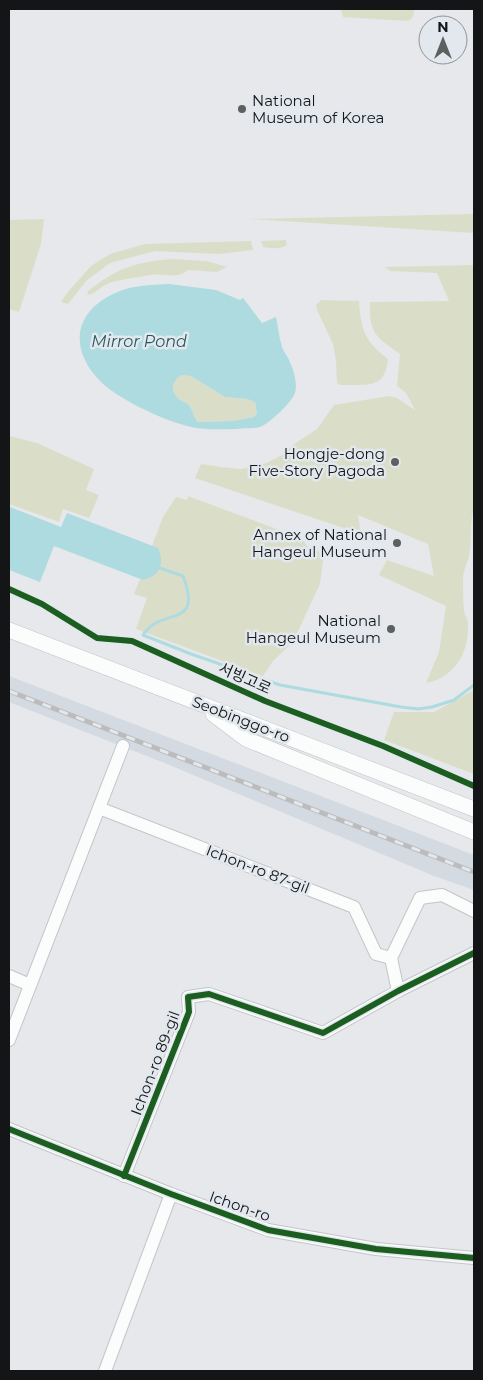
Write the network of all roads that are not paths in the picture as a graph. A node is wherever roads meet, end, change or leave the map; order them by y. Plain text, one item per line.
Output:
1 (9, 630) edge
2 (198, 702) junction
3 (123, 746) dead end
4 (99, 808) junction
5 (474, 808) edge
6 (474, 832) edge
7 (474, 911) edge
8 (474, 954) edge
9 (390, 958) junction
10 (9, 976) edge
11 (30, 985) junction
12 (398, 991) junction
13 (9, 1040) edge
14 (9, 1129) edge
15 (124, 1176) junction
16 (171, 1194) junction
17 (474, 1258) edge
18 (105, 1371) edge

1 - 2 main road, Seobinggo-ro
2 - 5 main road, Seobinggo-ro
2 - 6 main road
3 - 4 street
4 - 9 street, Ichon-ro 87-gil
4 - 11 street
7 - 9 street
8 - 12 street, Ichon-ro 89-gil
9 - 12 street
10 - 11 street
11 - 13 street
12 - 15 street, Ichon-ro 89-gil
14 - 15 street, Ichon-ro
15 - 16 street, Ichon-ro
16 - 17 street, Ichon-ro
16 - 18 street

